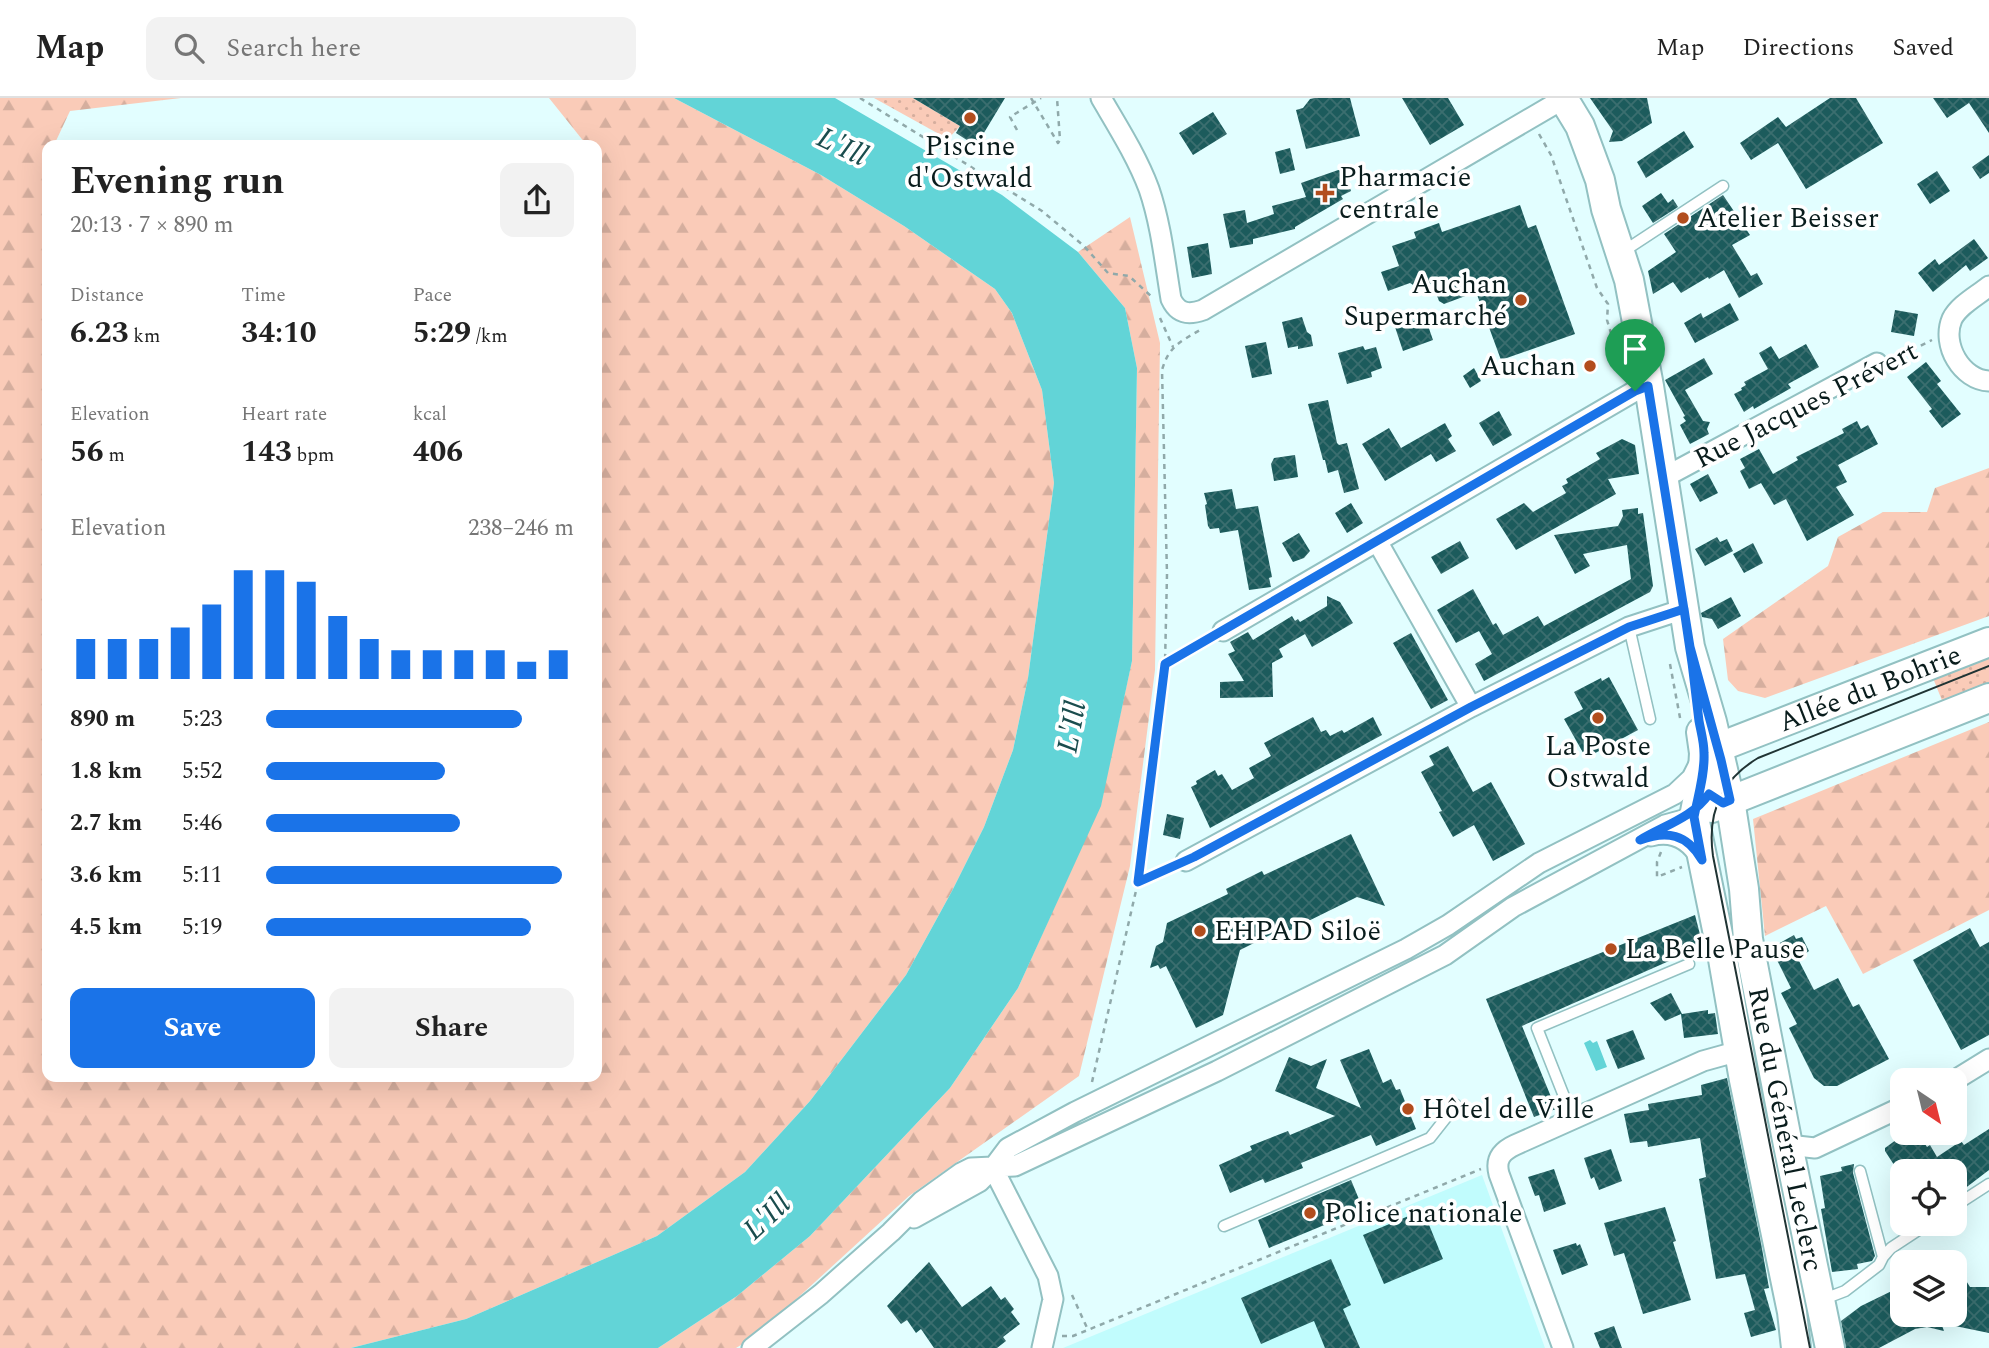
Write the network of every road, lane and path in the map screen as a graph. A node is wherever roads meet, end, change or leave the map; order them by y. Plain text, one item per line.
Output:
1 (860, 98) edge
2 (1031, 98) edge
3 (1041, 98) edge
4 (1057, 98) edge
5 (1101, 98) edge
6 (1564, 98) edge
7 (1032, 103) junction
8 (1017, 130) dead end
9 (1537, 132) dead end
10 (1723, 186) dead end
11 (1621, 253) junction
12 (1989, 286) edge
13 (1155, 290) dead end
14 (1159, 310) dead end
15 (1949, 331) junction
16 (1877, 363) joint
17 (1989, 381) edge
18 (1642, 389) junction
19 (1662, 478) junction
20 (1377, 541) junction
21 (1684, 609) junction
22 (1629, 627) junction
23 (1223, 631) joint
24 (1989, 642) edge
25 (1682, 662) junction
26 (1165, 664) junction
27 (1989, 698) edge
28 (1471, 707) junction
29 (1710, 715) junction
30 (1650, 719) dead end
31 (1682, 728) dead end
32 (1750, 734) junction
33 (1715, 753) junction
34 (1705, 806) junction
35 (1640, 840) junction
36 (1702, 860) junction
37 (1186, 861) joint
38 (1138, 882) junction
39 (1406, 949) junction
40 (1689, 964) dead end
41 (1417, 970) junction
42 (1209, 1046) junction
43 (1739, 1051) junction
44 (1989, 1059) edge
45 (1217, 1070) junction
46 (1967, 1073) edge
47 (1092, 1081) dead end
48 (1456, 1105) dead end
49 (1890, 1113) edge
50 (1573, 1119) junction
51 (1788, 1145) junction
52 (1497, 1162) junction
53 (993, 1168) junction
54 (1860, 1171) dead end
55 (1989, 1184) edge
56 (1967, 1198) edge
57 (1224, 1226) dead end
58 (1909, 1236) edge
59 (1883, 1257) junction
60 (1820, 1300) junction
61 (1044, 1340) edge
62 (752, 1348) edge
63 (1563, 1348) edge
64 (1796, 1348) edge
65 (1830, 1348) edge

1 - 13 path
2 - 7 path
3 - 7 path
4 - 7 path
5 - 6 street
6 - 11 main road, Rue du Général Leclerc
7 - 8 path
9 - 18 path
10 - 11 lane
11 - 18 main road, Rue du Général Leclerc
12 - 15 street
14 - 26 path
15 - 16 path, Rue Jacques Prévert
15 - 17 street
16 - 19 street, Rue Jacques Prévert
18 - 19 main road, Rue du Général Leclerc
18 - 20 street
19 - 21 main road, Rue du Général Leclerc
20 - 23 street
20 - 28 street
21 - 22 street
21 - 25 main road, Rue du Général Leclerc
22 - 28 street
22 - 30 lane
23 - 26 path
24 - 32 main road, Allée du Bohrie
25 - 29 main road, Rue du Général Leclerc
25 - 31 path
25 - 33 main road, Rue du Général Leclerc
26 - 38 path
27 - 34 main road, Allée du Bohrie
28 - 37 street
29 - 32 main road, Allée du Bohrie
29 - 33 main road, Rue du Général Leclerc
32 - 33 main road, Allée du Bohrie
33 - 34 main road, Rue du Général Leclerc
33 - 34 street
34 - 35 street
34 - 36 main road, Rue du Général Leclerc
34 - 39 street
34 - 51 main road, Rue du Général Leclerc
35 - 36 street
35 - 41 street
36 - 43 main road, Rue du Général Leclerc
37 - 38 path
38 - 47 path
39 - 41 street
39 - 42 street
40 - 50 lane
41 - 45 street
42 - 45 street
42 - 53 street
43 - 50 street
43 - 64 main road, Rue du Général Leclerc
44 - 46 street
45 - 53 street
48 - 57 lane
49 - 51 street
50 - 52 street
51 - 60 main road, Rue du Général Leclerc
52 - 61 path
52 - 63 street
53 - 61 street
53 - 62 street
54 - 59 lane
55 - 56 lane
58 - 59 lane
59 - 60 lane
60 - 65 main road, Rue du Général Leclerc

